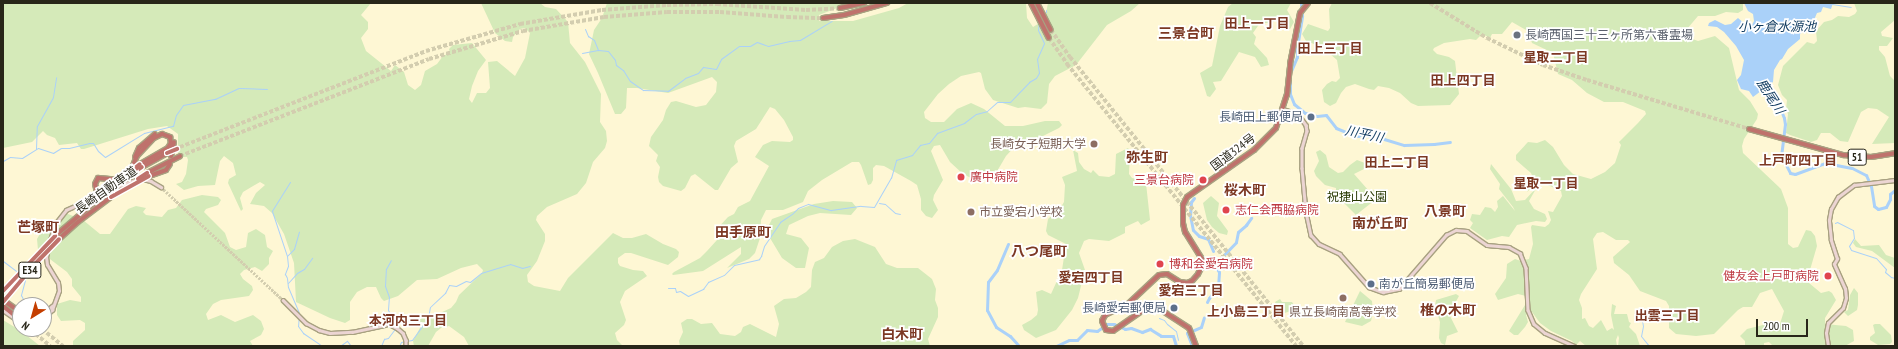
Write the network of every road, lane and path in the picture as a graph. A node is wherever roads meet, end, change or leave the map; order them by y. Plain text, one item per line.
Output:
1 (864, 3) edge
2 (887, 3) edge
3 (1032, 3) edge
4 (1038, 3) edge
5 (1308, 3) edge
6 (840, 8) tunnel mouth
7 (823, 18) tunnel mouth
8 (1051, 30) tunnel mouth
9 (1049, 38) tunnel mouth
10 (1283, 109) junction
11 (1751, 129) tunnel mouth
12 (179, 148) tunnel mouth
13 (1895, 153) edge
14 (169, 155) junction
15 (180, 156) tunnel mouth
16 (170, 164) dead end
17 (141, 166) junction
18 (148, 175) junction
19 (117, 180) junction
20 (1895, 180) edge
21 (125, 183) junction
22 (161, 187) tunnel mouth
23 (104, 193) joint
24 (96, 194) junction
25 (61, 215) junction
26 (57, 238) junction
27 (3, 291) edge
28 (283, 300) tunnel mouth
29 (3, 301) edge
30 (52, 305) edge
31 (3, 306) edge
32 (12, 307) edge
33 (3, 310) edge
34 (12, 314) edge
35 (12, 318) edge
36 (406, 343) edge
37 (1196, 346) edge
38 (1574, 346) edge
39 (1828, 346) edge

1 - 6 highway
2 - 7 highway
3 - 9 highway
4 - 8 highway
5 - 10 highway, 国道324号
10 - 37 highway, 国道324号
10 - 38 main road
11 - 13 highway, 51
12 - 14 highway, 長崎自動車道, bridge
14 - 17 highway, 長崎自動車道
14 - 19 highway
15 - 18 highway, 長崎自動車道
16 - 18 highway
17 - 19 highway
17 - 24 highway, bridge
18 - 26 highway, 長崎自動車道 / E34, bridge
19 - 24 highway
20 - 39 main road
21 - 22 main road
21 - 23 main road
21 - 24 main road
23 - 24 highway
24 - 25 main road
24 - 25 main road
24 - 26 highway, 長崎自動車道 / E34
25 - 30 main road
26 - 27 highway, 長崎自動車道 / E34, bridge
26 - 29 highway, 長崎自動車道 / E34, bridge
28 - 36 main road
29 - 32 highway
31 - 34 highway
33 - 35 main road

